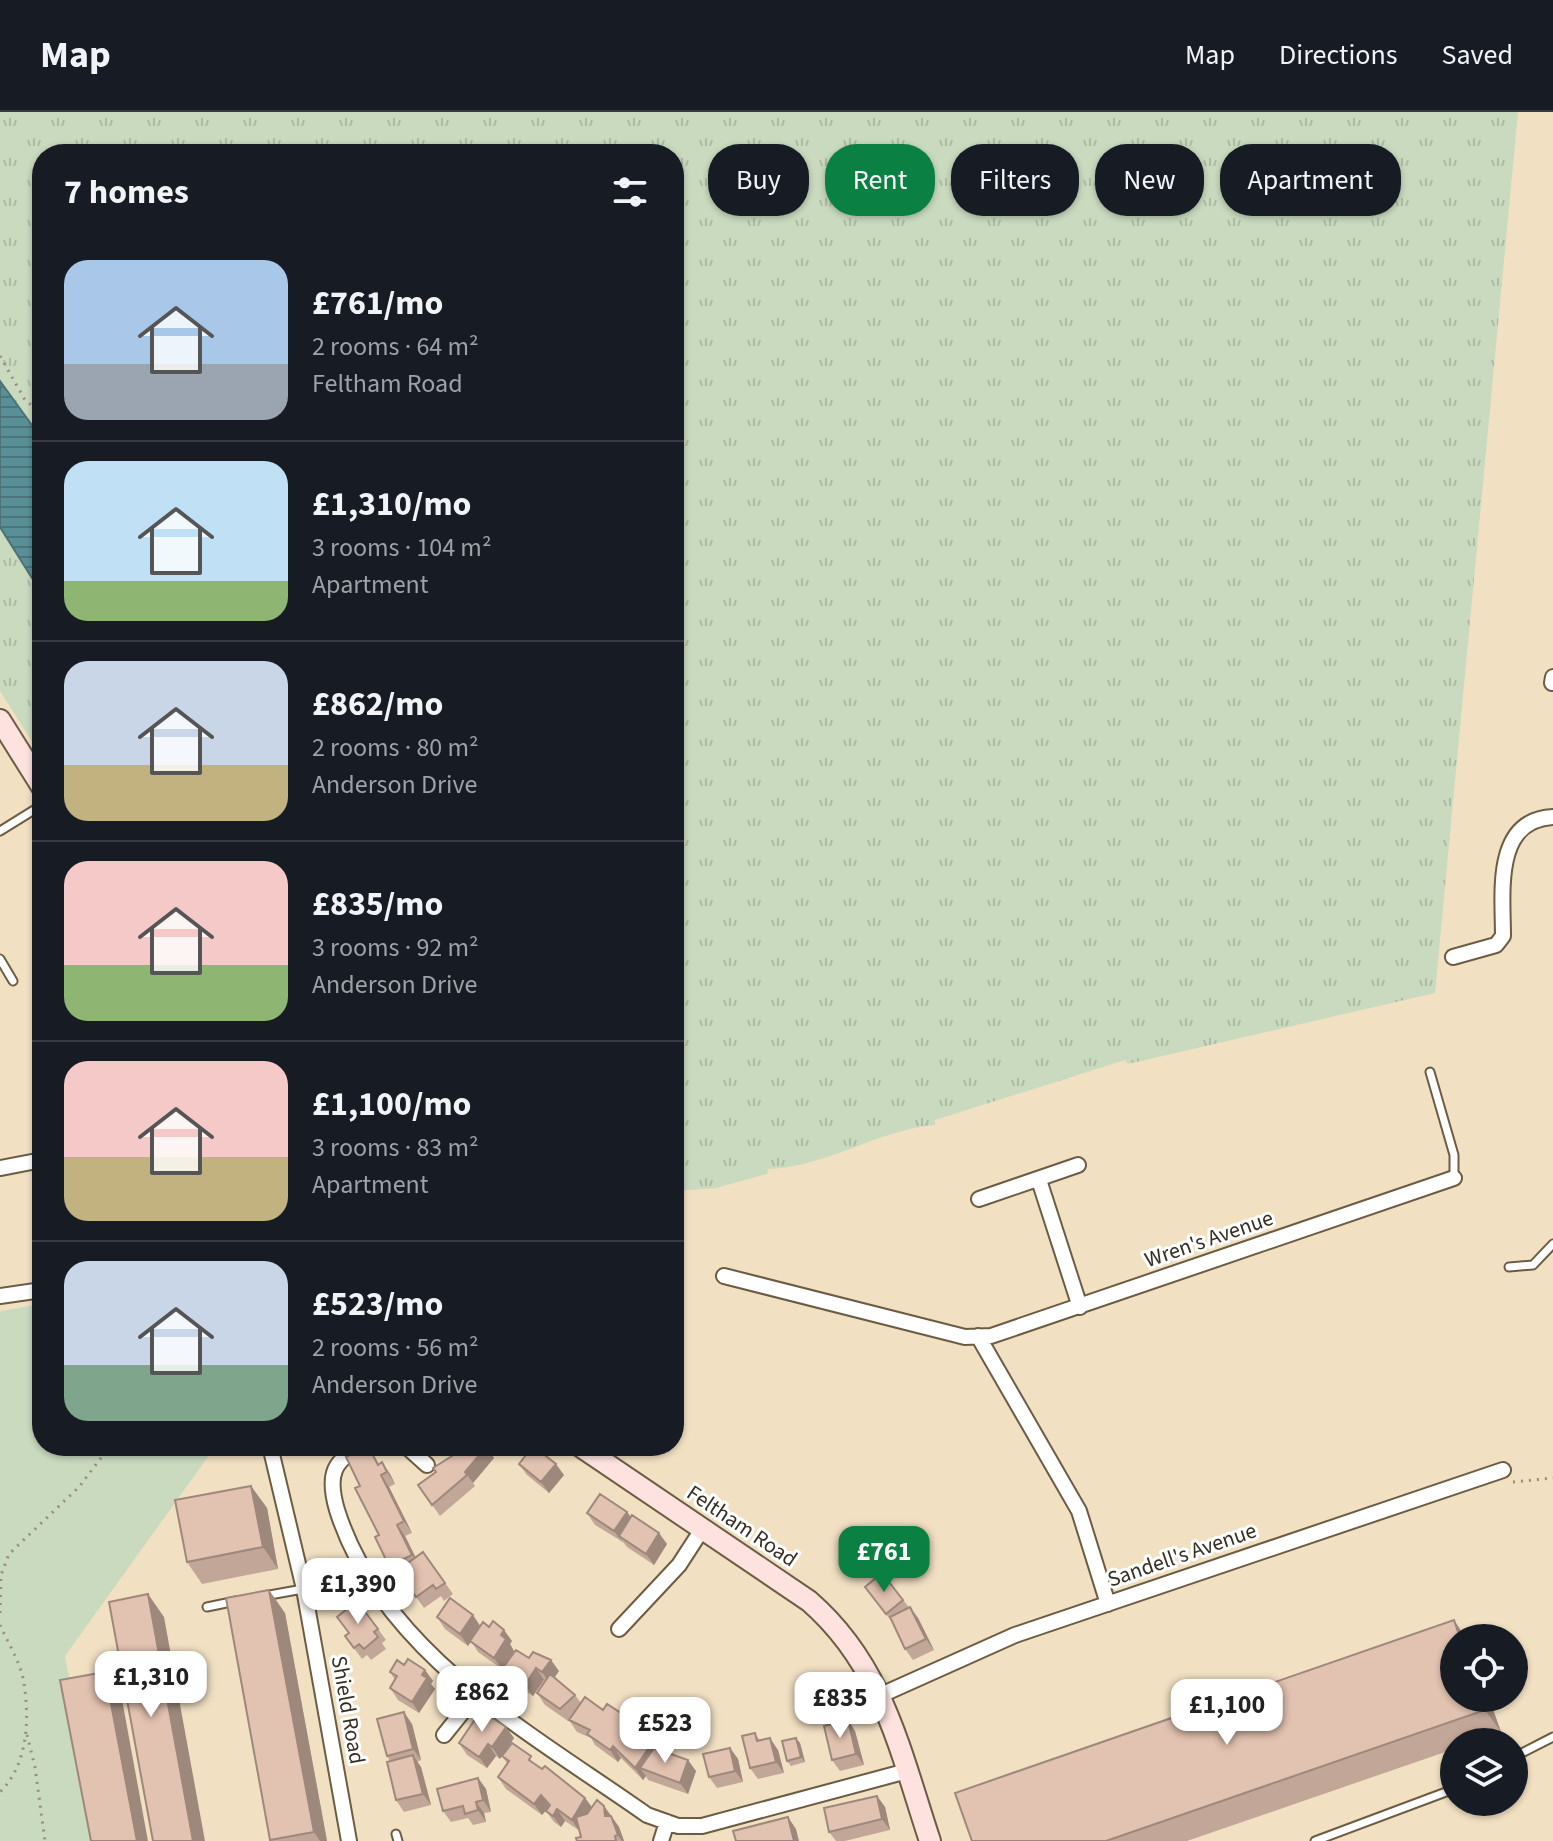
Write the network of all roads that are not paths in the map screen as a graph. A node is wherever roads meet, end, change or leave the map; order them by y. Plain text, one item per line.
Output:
1 (1553, 677) edge
2 (1552, 683) edge
3 (0, 720) edge
4 (32, 771) edge
5 (32, 811) edge
6 (1553, 817) edge
7 (0, 831) edge
8 (1453, 957) dead end
9 (0, 959) edge
10 (13, 981) dead end
11 (1430, 1072) dead end
12 (32, 1161) edge
13 (1078, 1165) dead end
14 (0, 1166) edge
15 (1454, 1178) joint
16 (1039, 1180) junction
17 (979, 1199) dead end
18 (1553, 1244) edge
19 (1509, 1267) dead end
20 (724, 1276) dead end
21 (32, 1291) edge
22 (0, 1296) edge
23 (1080, 1307) junction
24 (978, 1336) junction
25 (272, 1456) edge
26 (347, 1456) edge
27 (417, 1456) edge
28 (595, 1456) edge
29 (427, 1465) dead end
30 (1503, 1470) road end
31 (703, 1528) junction
32 (304, 1589) junction
33 (1108, 1604) junction
34 (207, 1607) dead end
35 (619, 1629) dead end
36 (477, 1694) junction
37 (881, 1695) junction
38 (444, 1735) dead end
39 (1553, 1737) edge
40 (1528, 1750) edge
41 (907, 1771) junction
42 (1440, 1794) edge
43 (667, 1822) junction
44 (349, 1841) edge
45 (661, 1841) edge
46 (930, 1841) edge
47 (1315, 1841) edge

1 - 2 street
3 - 4 main road
5 - 7 lane
6 - 8 street
9 - 10 lane
11 - 15 lane
12 - 14 street
13 - 16 street
15 - 23 street, Wren's Avenue
16 - 17 street
16 - 23 street
18 - 19 lane
20 - 24 street, Wren's Avenue
21 - 22 street
23 - 24 street, Wren's Avenue
24 - 33 street
25 - 32 street, Shield Road
26 - 36 street
27 - 29 street
28 - 31 main road, Feltham Road
30 - 33 street, Sandell's Avenue
31 - 35 street
31 - 37 main road, Feltham Road
32 - 34 lane
32 - 44 street, Shield Road
33 - 37 street, Sandell's Avenue
36 - 38 street
36 - 43 street
37 - 41 main road, Feltham Road
39 - 40 lane
41 - 43 street
41 - 46 main road, Feltham Road
42 - 47 lane
43 - 45 street

